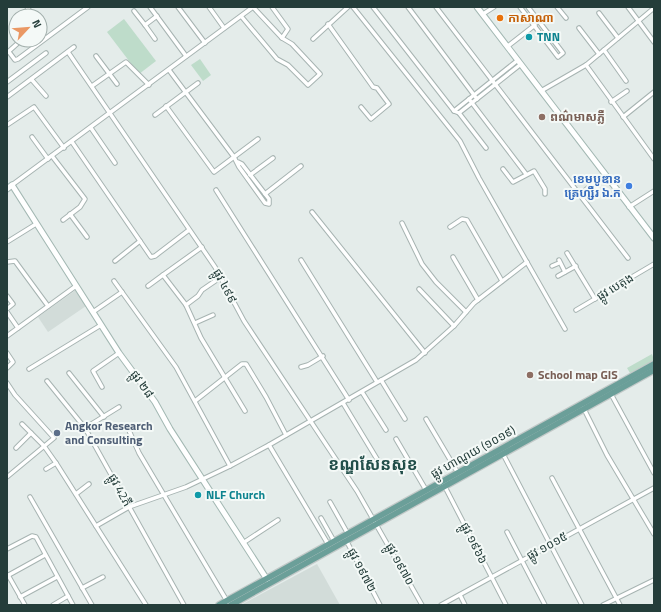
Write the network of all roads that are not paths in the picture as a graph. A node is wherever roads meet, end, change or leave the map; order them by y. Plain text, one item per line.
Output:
1 (88, 7) edge
2 (150, 7) edge
3 (178, 7) edge
4 (209, 7) edge
5 (272, 7) edge
6 (348, 7) edge
7 (353, 7) edge
8 (374, 7) edge
9 (408, 7) edge
10 (436, 7) edge
11 (477, 7) edge
12 (494, 7) edge
13 (520, 7) edge
14 (528, 7) edge
15 (557, 7) edge
16 (628, 7) edge
17 (654, 8) edge
18 (134, 11) dead end
19 (599, 13) dead end
20 (483, 14) junction
21 (157, 16) junction
22 (241, 16) junction
23 (566, 18) dead end
24 (638, 21) junction
25 (539, 22) junction
26 (328, 24) junction
27 (145, 25) junction
28 (534, 26) junction
29 (224, 28) junction
30 (579, 28) dead end
31 (48, 36) edge
32 (282, 38) junction
33 (618, 38) junction
34 (155, 39) dead end
35 (313, 39) dead end
36 (654, 42) edge
37 (205, 43) junction
38 (508, 46) junction
39 (74, 47) dead end
40 (31, 48) edge
41 (604, 50) junction
42 (8, 52) edge
43 (68, 52) junction
44 (46, 53) dead end
45 (599, 54) junction
46 (96, 56) dead end
47 (186, 56) junction
48 (520, 62) junction
49 (586, 65) junction
50 (169, 70) junction
51 (109, 74) junction
52 (32, 80) junction
53 (626, 81) dead end
54 (7, 82) edge
55 (494, 82) junction
56 (198, 83) dead end
57 (117, 84) dead end
58 (149, 84) junction
59 (92, 86) junction
60 (541, 90) junction
61 (627, 91) dead end
62 (185, 92) junction
63 (654, 92) edge
64 (474, 94) junction
65 (46, 96) dead end
66 (7, 97) edge
67 (468, 99) junction
68 (477, 99) junction
69 (612, 102) junction
70 (472, 103) junction
71 (166, 106) junction
72 (361, 107) dead end
73 (454, 110) junction
74 (459, 113) junction
75 (109, 114) junction
76 (155, 114) dead end
77 (623, 117) junction
78 (7, 126) edge
79 (91, 128) junction
80 (32, 137) dead end
81 (258, 139) dead end
82 (72, 142) junction
83 (64, 148) junction
84 (486, 148) dead end
85 (52, 156) junction
86 (234, 157) junction
87 (273, 158) dead end
88 (48, 159) junction
89 (654, 159) edge
90 (238, 162) junction
91 (116, 163) dead end
92 (301, 166) dead end
93 (503, 169) dead end
94 (250, 174) junction
95 (526, 174) junction
96 (604, 176) junction
97 (9, 187) edge
98 (216, 190) dead end
99 (654, 191) edge
100 (265, 194) junction
101 (545, 194) dead end
102 (580, 194) junction
103 (629, 207) junction
104 (312, 212) dead end
105 (70, 214) junction
106 (62, 220) dead end
107 (402, 223) dead end
108 (36, 224) junction
109 (450, 227) dead end
110 (189, 230) junction
111 (87, 237) dead end
112 (654, 238) edge
113 (140, 241) junction
114 (7, 242) edge
115 (202, 247) junction
116 (567, 253) dead end
117 (453, 257) dead end
118 (628, 258) dead end
119 (301, 260) dead end
120 (115, 261) dead end
121 (7, 262) edge
122 (527, 262) junction
123 (654, 264) edge
124 (552, 266) dead end
125 (576, 266) junction
126 (566, 272) junction
127 (163, 275) junction
128 (558, 276) dead end
129 (221, 277) junction
130 (114, 281) dead end
131 (502, 281) junction
132 (76, 286) junction
133 (148, 286) dead end
134 (419, 289) dead end
135 (122, 292) junction
136 (7, 296) edge
137 (595, 299) junction
138 (478, 300) junction
139 (186, 305) junction
140 (48, 306) junction
141 (7, 309) edge
142 (576, 310) dead end
143 (7, 312) edge
144 (93, 312) junction
145 (466, 312) junction
146 (213, 315) dead end
147 (195, 323) junction
148 (101, 325) junction
149 (454, 326) junction
150 (18, 328) junction
151 (564, 329) dead end
152 (7, 336) edge
153 (119, 352) junction
154 (7, 353) edge
155 (425, 353) junction
156 (323, 356) junction
157 (654, 364) edge
158 (301, 367) dead end
159 (7, 368) edge
160 (29, 369) dead end
161 (654, 370) edge
162 (69, 373) dead end
163 (225, 378) junction
164 (46, 381) dead end
165 (379, 381) junction
166 (7, 383) edge
167 (102, 387) dead end
168 (362, 392) junction
169 (611, 394) junction
170 (349, 400) junction
171 (194, 401) junction
172 (343, 403) junction
173 (119, 407) dead end
174 (583, 407) junction
175 (245, 411) dead end
176 (104, 417) junction
177 (405, 419) dead end
178 (426, 419) dead end
179 (310, 422) junction
180 (22, 424) dead end
181 (127, 426) dead end
182 (85, 428) junction
183 (386, 430) dead end
184 (31, 433) junction
185 (286, 435) junction
186 (396, 439) dead end
187 (44, 446) junction
188 (269, 446) junction
189 (16, 448) dead end
190 (503, 454) junction
191 (56, 463) junction
192 (380, 464) dead end
193 (230, 466) junction
194 (46, 469) dead end
195 (654, 473) edge
196 (459, 475) junction
197 (7, 477) edge
198 (552, 478) dead end
199 (202, 479) junction
200 (89, 484) dead end
201 (444, 484) junction
202 (654, 488) edge
203 (426, 490) junction
204 (76, 494) junction
205 (165, 495) junction
206 (30, 496) dead end
207 (633, 499) junction
208 (330, 502) dead end
209 (129, 507) junction
210 (322, 518) dead end
211 (278, 520) dead end
212 (376, 521) junction
213 (96, 526) junction
214 (579, 528) junction
215 (507, 532) dead end
216 (654, 534) edge
217 (347, 537) junction
218 (334, 541) junction
219 (244, 543) junction
220 (328, 544) junction
221 (551, 544) junction
222 (7, 549) edge
223 (45, 556) junction
224 (522, 560) junction
225 (7, 575) edge
226 (492, 576) junction
227 (57, 577) junction
228 (103, 577) dead end
229 (654, 580) edge
230 (268, 581) junction
231 (82, 588) junction
232 (460, 594) junction
233 (68, 596) junction
234 (20, 597) junction
235 (617, 598) junction
236 (229, 603) edge
237 (25, 605) edge
238 (53, 605) edge
239 (73, 605) edge
240 (92, 605) edge
241 (146, 605) edge
242 (184, 605) edge
243 (219, 605) edge
244 (380, 605) edge
245 (422, 605) edge
246 (440, 605) edge
247 (465, 605) edge
248 (506, 605) edge
249 (545, 605) edge
250 (582, 605) edge
251 (603, 605) edge
252 (620, 605) edge

1 - 31 street
2 - 21 street
3 - 37 street
4 - 29 street
5 - 32 street
6 - 26 street
7 - 122 street
8 - 73 street
9 - 64 street
10 - 55 street
11 - 20 street
12 - 20 street
13 - 28 street
14 - 25 street
15 - 23 street
16 - 24 street
17 - 24 street
18 - 27 street
19 - 33 street
20 - 38 street
21 - 27 street
21 - 47 street
22 - 29 street
22 - 32 street
22 - 32 street
24 - 33 street
24 - 36 street
25 - 28 street
25 - 28 street
26 - 35 street
26 - 72 street
27 - 34 street
28 - 38 street
29 - 37 street
30 - 45 street
33 - 41 street
37 - 47 street
38 - 48 street
39 - 43 street
40 - 42 street
41 - 45 street
41 - 53 street
43 - 52 street
43 - 59 street, ផ្លូវ ៤៩៩
44 - 54 street
45 - 49 street
46 - 51 street
47 - 50 street
48 - 55 street
48 - 60 street
49 - 60 street
49 - 69 street
50 - 58 street
50 - 62 street
51 - 57 street
51 - 58 street
51 - 59 street
52 - 65 street
52 - 66 street
55 - 64 street
55 - 68 street
55 - 102 street
56 - 62 street
58 - 75 street
59 - 75 street, ផ្លូវ ៤៩៩
60 - 96 street
61 - 69 street
62 - 71 street
62 - 86 street
63 - 77 street
64 - 67 street
64 - 68 street
67 - 70 street
67 - 73 street
68 - 70 street
69 - 77 street
70 - 74 street
70 - 95 street
71 - 76 street
71 - 86 street
73 - 74 street
74 - 84 street
75 - 79 street
75 - 110 street, ផ្លូវ ៤៩៩
77 - 89 street
78 - 83 street
79 - 82 street
79 - 91 street
80 - 88 street
81 - 86 street
82 - 83 street
82 - 113 street
83 - 85 street
85 - 88 street
85 - 105 street
86 - 90 street
87 - 94 street
88 - 97 street
90 - 94 street
90 - 100 street
92 - 100 street
93 - 95 street
94 - 100 street
95 - 101 street
96 - 102 street
96 - 103 street
97 - 108 street, ផ្លូវ ២៨
98 - 156 street
99 - 103 street
102 - 118 street
103 - 112 street
104 - 155 street
105 - 106 street
105 - 111 street
107 - 145 street
108 - 114 street
108 - 132 street, ផ្លូវ ២៨
109 - 131 street
110 - 113 street
110 - 115 street, ផ្លូវ ៤៩៩
113 - 120 street
115 - 127 street
115 - 129 street, ផ្លូវ ៤៩៩
116 - 125 street
117 - 138 street
119 - 165 street
121 - 140 street
122 - 131 street
122 - 151 street
123 - 137 street, ផ្លូវ បេតុង
124 - 126 street
125 - 126 street
125 - 137 street
126 - 128 street
127 - 133 street
127 - 139 street
129 - 139 street
129 - 179 street, ផ្លូវ ៤៩៩
130 - 135 street
131 - 138 street
132 - 140 street
132 - 144 street, ផ្លូវ ២៨
134 - 149 street
135 - 144 street
135 - 171 street
136 - 141 street
137 - 142 street, ផ្លូវ បេតុង
138 - 145 street
139 - 147 street
140 - 150 street
143 - 150 street
144 - 148 street, ផ្លូវ ២៨
145 - 149 street
146 - 147 street
147 - 163 street
148 - 153 street, ផ្លូវ ២៨
148 - 160 street
149 - 155 street
150 - 152 street
153 - 167 street
153 - 199 street, ផ្លូវ ២៨
154 - 159 street
155 - 165 street
156 - 158 street
156 - 170 street
157 - 174 main road, ផ្លូវ ហាណូយ (១០១៩)
161 - 169 main road, ផ្លូវ ហាណូយ (១០១៩)
162 - 176 street
163 - 171 street
163 - 175 street
163 - 185 street
164 - 182 street, ផ្លូវ 42ភី
165 - 168 street
165 - 177 street
166 - 187 street
168 - 170 street
168 - 183 street
169 - 174 main road, ផ្លូវ ហាណូយ (១០១៩)
169 - 195 street
170 - 172 street
171 - 193 street
172 - 179 street
172 - 192 street
173 - 176 street
174 - 190 main road, ផ្លូវ ហាណូយ (១០១៩)
174 - 196 main road, ផ្លូវ ហាណូយ (១០១៩)
174 - 207 street
176 - 182 street
178 - 196 street
179 - 185 street
179 - 212 street, ផ្លូវ ៤៩៩
180 - 184 street
181 - 205 street
182 - 209 street, ផ្លូវ 42ភី
184 - 187 street
184 - 189 street
185 - 188 street
186 - 203 street
187 - 191 street
187 - 197 street
188 - 193 street
188 - 220 street
190 - 196 main road, ផ្លូវ ហាណូយ (១០១៩)
190 - 221 street
191 - 194 street
191 - 204 street
193 - 199 street
196 - 201 main road, ផ្លូវ ហាណូយ (១០១៩)
198 - 214 street
199 - 205 street
199 - 219 street, ផ្លូវ ២៨
200 - 204 street
201 - 203 main road, ផ្លូវ ហាណូយ (១០១៩)
201 - 212 main road, ផ្លូវ ហាណូយ (១០១៩)
201 - 226 street, ផ្លូវ ១៩៦៦
202 - 207 street, ផ្លូវ ១០១៥
203 - 212 main road, ផ្លូវ ហាណូយ (១០១៩)
204 - 213 street
205 - 209 street
205 - 236 street
206 - 231 street
207 - 214 street, ផ្លូវ ១០១៥
207 - 216 street
208 - 217 street, ផ្លូវ ១៩៧២
209 - 213 street
209 - 242 street, ផ្លូវ 42ភី
210 - 218 street
211 - 219 street
212 - 217 main road, ផ្លូវ ហាណូយ (១០១៩)
212 - 245 street, ផ្លូវ ១៩៧០
213 - 241 street
214 - 221 street, ផ្លូវ ១០១៥
214 - 235 street
215 - 224 street
217 - 218 main road, ផ្លូវ ហាណូយ (១០១៩)
217 - 230 main road, ផ្លូវ ហាណូយ (១០១៩)
217 - 244 street, ផ្លូវ ១៩៧២
218 - 220 main road, ផ្លូវ ហាណូយ (១០១៩)
219 - 230 street, ផ្លូវ ២៨
220 - 230 main road, ផ្លូវ ហាណូយ (១០១៩)
221 - 224 street, ផ្លូវ ១០១៥
221 - 250 street
222 - 223 street
223 - 225 street
223 - 227 street
224 - 226 street, ផ្លូវ ១០១៥
224 - 249 street
225 - 234 street
226 - 232 street, ផ្លូវ ១០១៥
226 - 248 street, ផ្លូវ ១៩៦៦
227 - 233 street
227 - 234 street
228 - 231 street
229 - 235 street
230 - 236 main road, ផ្លូវ ហាណូយ (១០១៩)
231 - 240 street
232 - 246 street, ផ្លូវ ១០១៥
232 - 247 street
233 - 238 street
233 - 239 street
234 - 237 street
235 - 251 street
235 - 252 street
236 - 243 main road, ផ្លូវ ហាណូយ (១០១៩)

